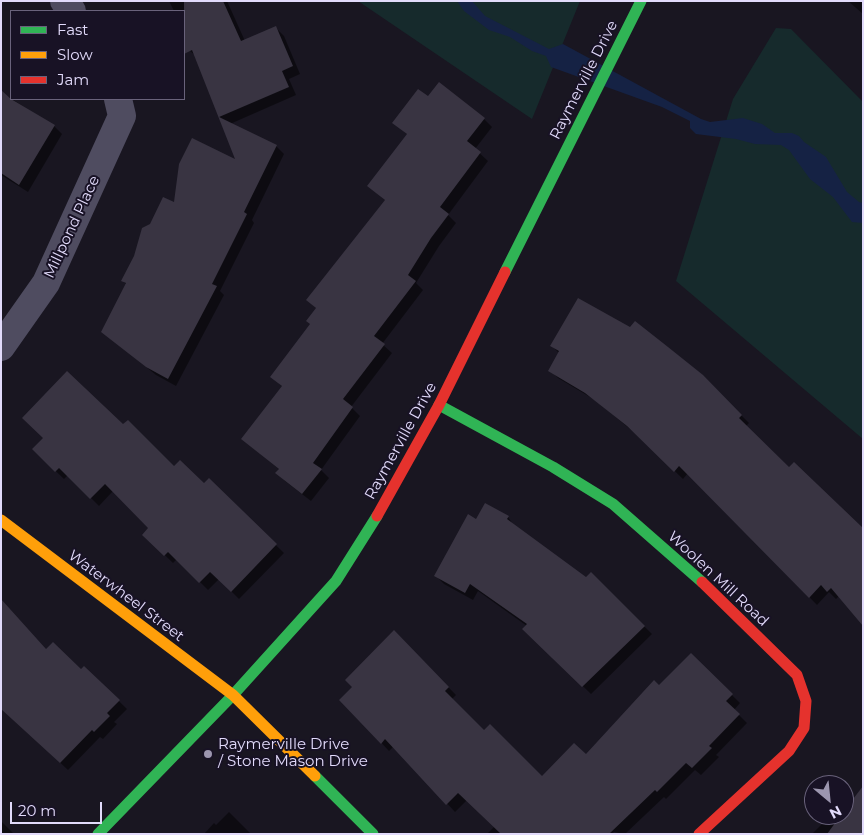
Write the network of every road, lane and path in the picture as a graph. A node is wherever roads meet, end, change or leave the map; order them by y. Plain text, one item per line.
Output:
1 (641, 1) edge
2 (118, 100) edge
3 (1, 347) edge
4 (439, 405) junction
5 (1, 520) edge
6 (233, 695) junction
7 (98, 834) edge
8 (373, 834) edge
9 (698, 834) edge

1 - 4 street, Raymerville Drive
2 - 3 street, Millpond Place
4 - 6 street, Raymerville Drive
4 - 9 street, Woolen Mill Road
5 - 6 street, Waterwheel Street
6 - 7 street, Raymerville Drive
6 - 8 street, Waterwheel Street

